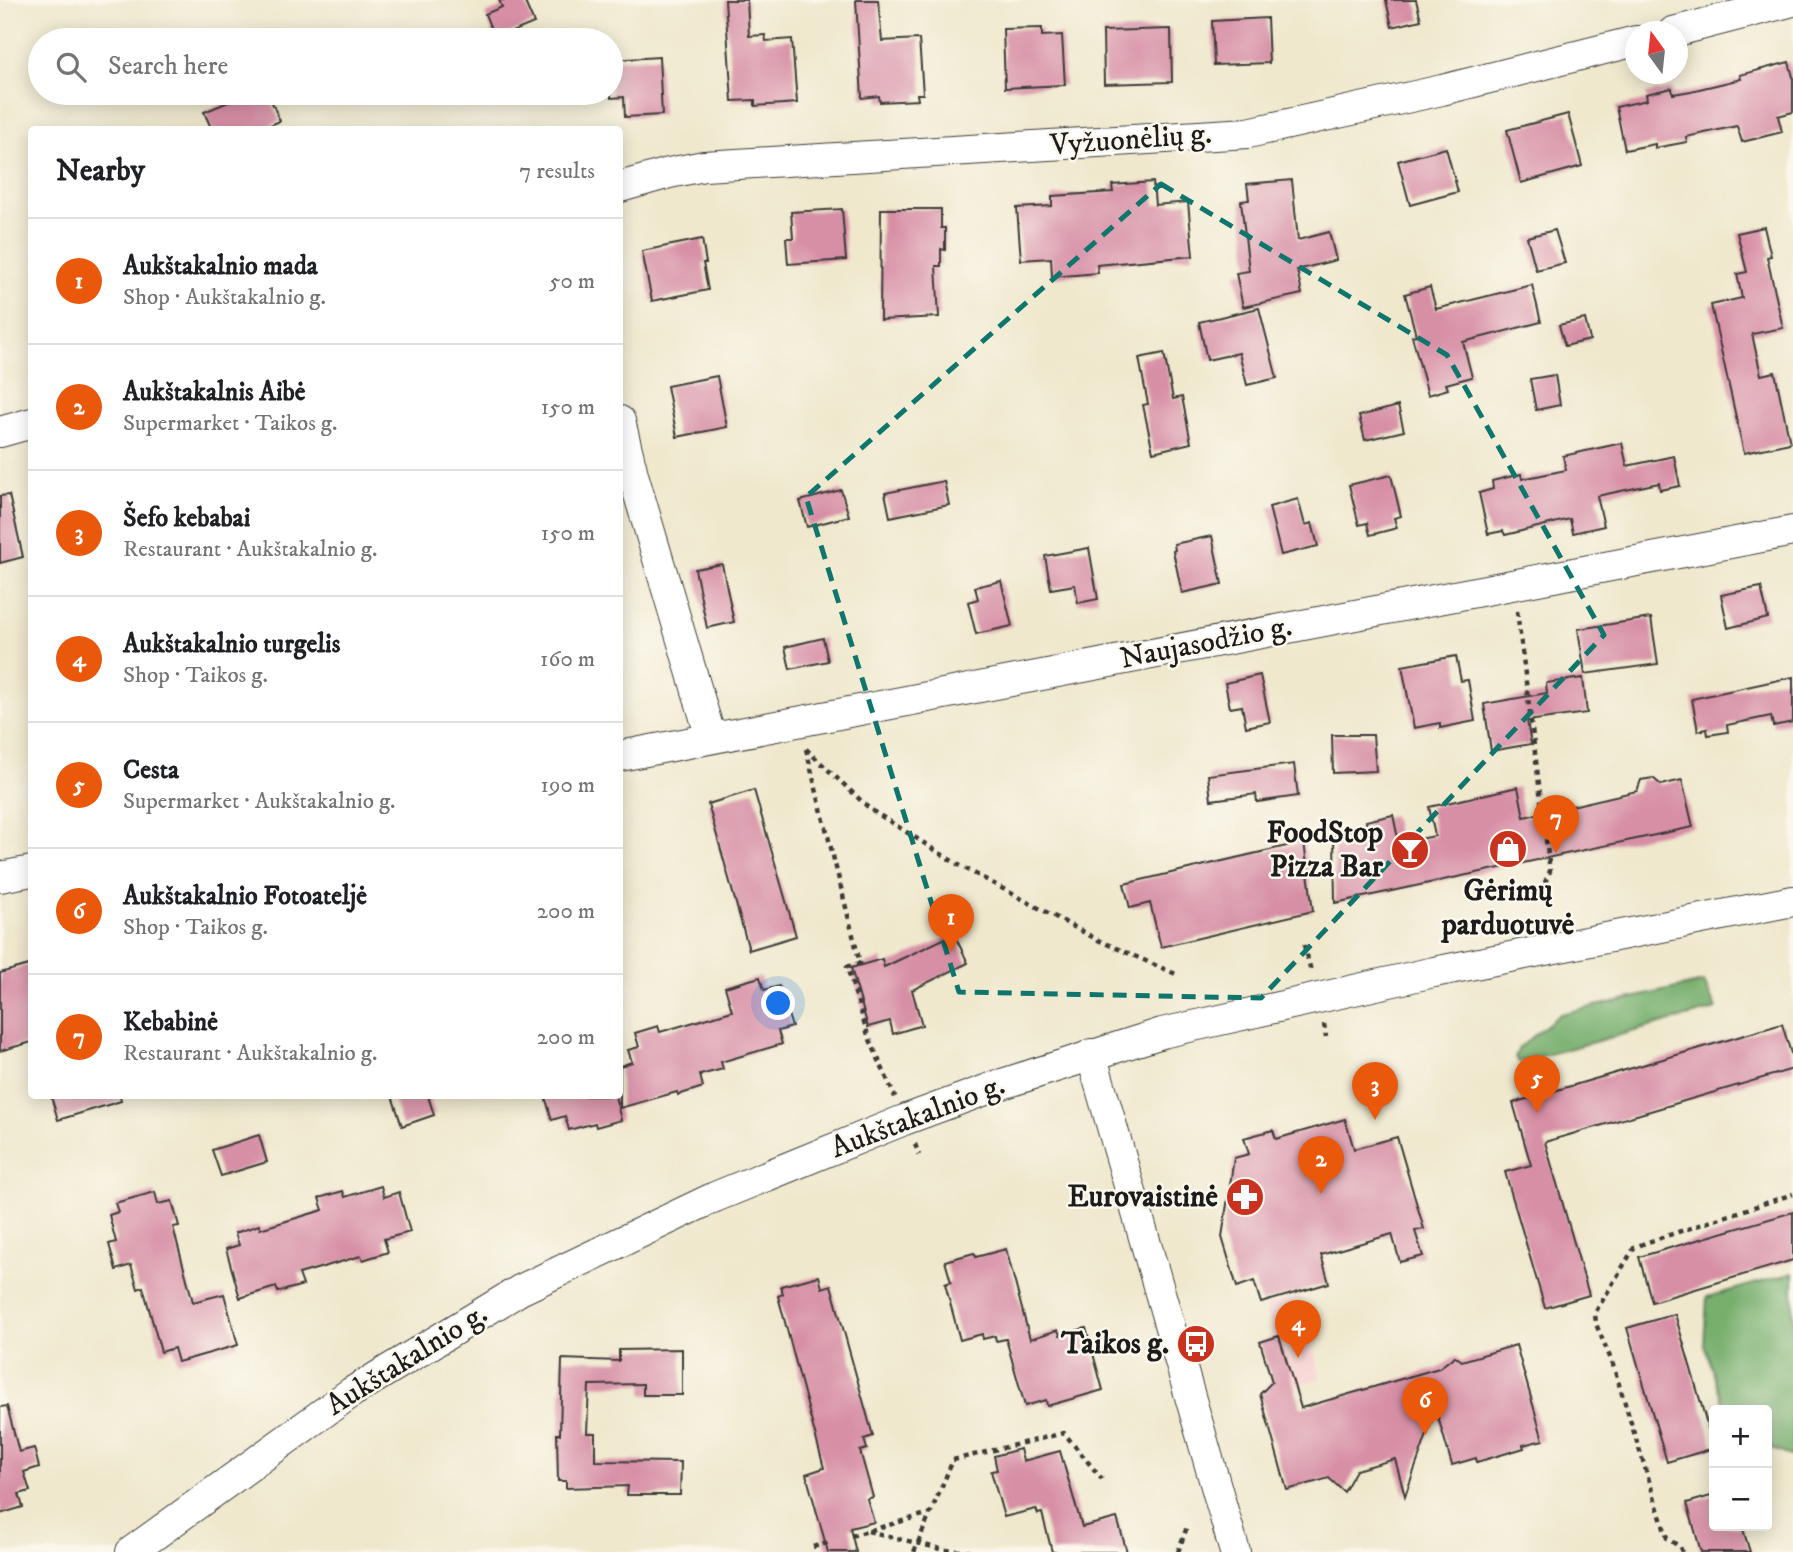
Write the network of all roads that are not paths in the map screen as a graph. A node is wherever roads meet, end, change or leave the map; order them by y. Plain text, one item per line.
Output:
1 (1793, 1) edge
2 (1688, 28) edge
3 (1625, 44) edge
4 (623, 186) edge
5 (28, 424) edge
6 (0, 432) edge
7 (623, 433) edge
8 (1793, 531) edge
9 (711, 738) junction
10 (623, 755) edge
11 (28, 872) edge
12 (0, 877) edge
13 (1793, 901) edge
14 (1091, 1054) junction
15 (131, 1552) edge
16 (1235, 1552) edge

1 - 2 street
3 - 4 street, Vyžuonėlių g.
5 - 6 street
7 - 9 street
8 - 9 street, Naujasodžio g.
9 - 10 street, Naujasodžio g.
11 - 12 street
13 - 14 street, Aukštakalnio g.
14 - 15 street, Aukštakalnio g.
14 - 16 street

